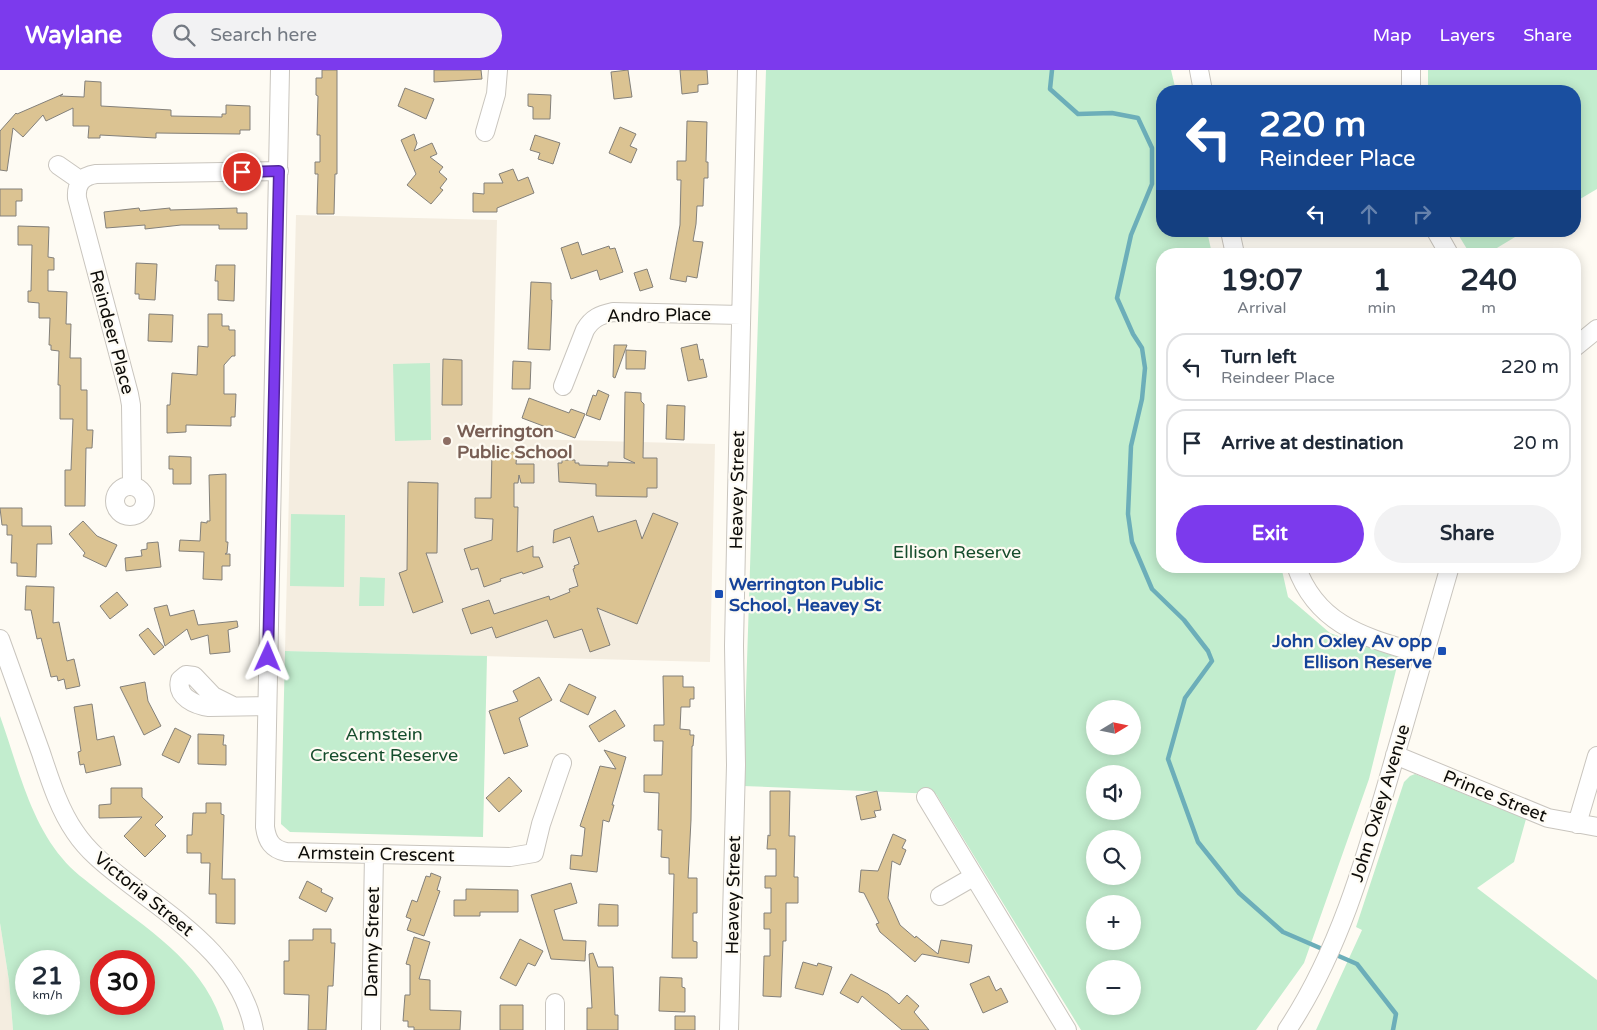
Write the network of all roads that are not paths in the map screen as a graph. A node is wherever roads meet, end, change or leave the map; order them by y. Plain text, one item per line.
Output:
1 (280, 70) edge
2 (498, 70) edge
3 (747, 70) edge
4 (1199, 70) edge
5 (1411, 70) edge
6 (1202, 85) edge
7 (1411, 85) edge
8 (485, 132) dead end
9 (58, 165) dead end
10 (279, 171) junction
11 (80, 181) junction
12 (1439, 237) edge
13 (1446, 248) edge
14 (741, 315) junction
15 (1597, 329) edge
16 (1581, 342) edge
17 (563, 386) dead end
18 (132, 485) dead end
19 (1299, 573) edge
20 (1448, 573) edge
21 (0, 639) edge
22 (1424, 655) junction
23 (231, 705) dead end
24 (267, 706) junction
25 (1395, 755) junction
26 (1597, 756) edge
27 (562, 763) dead end
28 (926, 797) dead end
29 (1577, 824) junction
30 (1597, 827) edge
31 (374, 854) junction
32 (973, 877) junction
33 (940, 896) dead end
34 (555, 1003) dead end
35 (254, 1030) edge
36 (370, 1030) edge
37 (555, 1030) edge
38 (729, 1030) edge
39 (1067, 1030) edge
40 (1287, 1030) edge

1 - 10 street, Armstein Crescent
2 - 8 street
3 - 14 street, Heavey Street
4 - 6 street
5 - 7 street
9 - 11 street
10 - 11 street
10 - 24 street, Armstein Crescent
11 - 18 street, Reindeer Place
12 - 13 street
14 - 17 street, Andro Place
14 - 38 street, Heavey Street
15 - 16 street
19 - 22 street
20 - 22 street, John Oxley Avenue
21 - 35 street, Victoria Street
22 - 25 street, John Oxley Avenue
23 - 24 street
24 - 31 street, Armstein Crescent
25 - 29 street, Prince Street
25 - 40 street, John Oxley Avenue
26 - 29 street
27 - 31 street, Armstein Crescent
28 - 32 street
29 - 30 street, Prince Street
31 - 36 street, Danny Street
32 - 33 street
32 - 39 street
34 - 37 street

